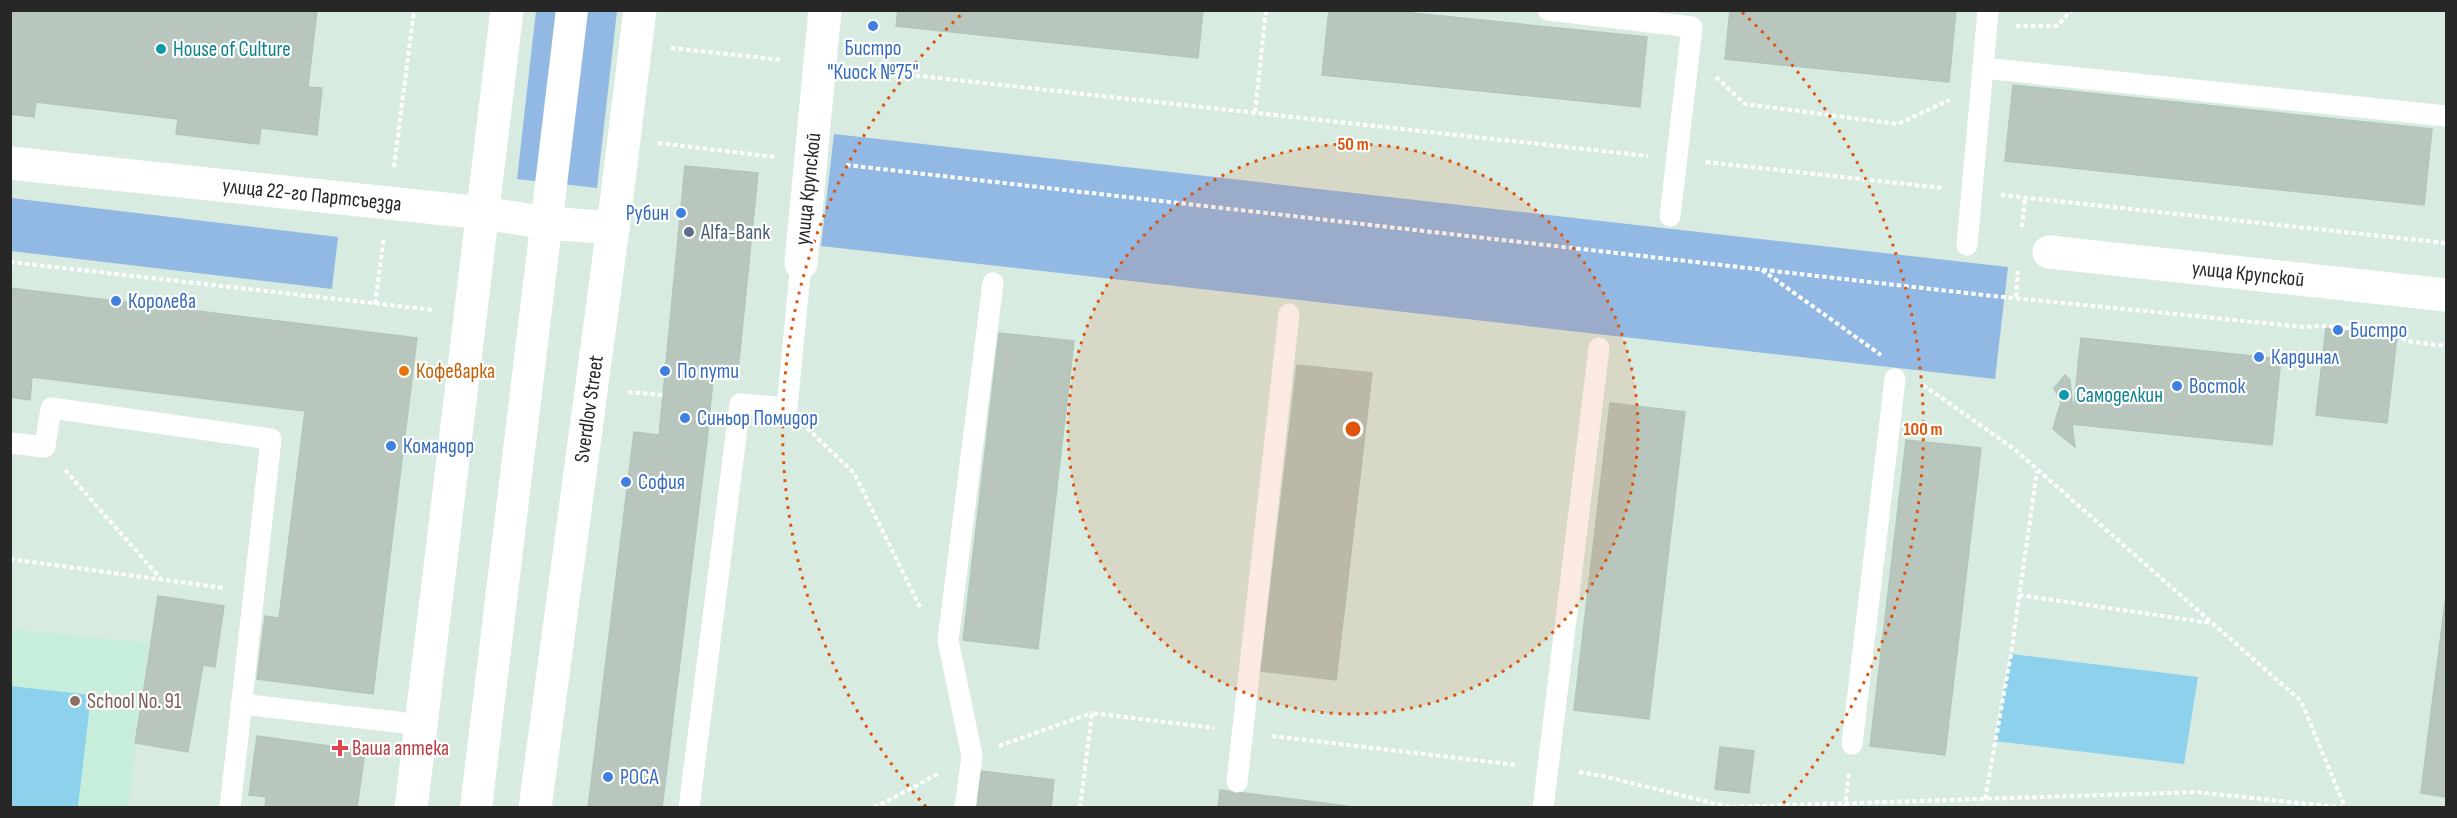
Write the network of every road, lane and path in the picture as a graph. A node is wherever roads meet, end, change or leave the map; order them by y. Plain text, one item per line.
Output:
1 (414, 10) edge
2 (507, 10) edge
3 (572, 10) edge
4 (640, 10) edge
5 (825, 10) edge
6 (1266, 10) edge
7 (1548, 10) edge
8 (1988, 10) edge
9 (2072, 10) edge
10 (1693, 19) edge
11 (2016, 27) dead end
12 (668, 48) dead end
13 (1690, 52) junction
14 (820, 64) junction
15 (1982, 76) junction
16 (1255, 112) junction
17 (2446, 116) edge
18 (656, 143) dead end
19 (1675, 159) junction
20 (810, 161) junction
21 (10, 163) edge
22 (1972, 192) junction
23 (389, 203) junction
24 (483, 213) junction
25 (1671, 216) dead end
26 (548, 223) junction
27 (614, 228) junction
28 (2446, 243) edge
29 (1967, 245) dead end
30 (2049, 252) dead end
31 (10, 262) edge
32 (801, 263) joint
33 (993, 283) dead end
34 (2446, 295) edge
35 (375, 304) junction
36 (434, 310) dead end
37 (1289, 314) dead end
38 (2446, 346) edge
39 (1599, 348) dead end
40 (1895, 379) dead end
41 (628, 392) dead end
42 (663, 395) dead end
43 (787, 408) junction
44 (10, 443) edge
45 (45, 447) junction
46 (2013, 448) dead end
47 (2037, 470) junction
48 (10, 559) edge
49 (162, 580) junction
50 (254, 592) junction
51 (2019, 596) junction
52 (950, 621) junction
53 (2212, 623) junction
54 (241, 704) junction
55 (422, 724) junction
56 (1243, 732) junction
57 (1852, 744) dead end
58 (1548, 769) junction
59 (1237, 782) dead end
60 (1985, 799) junction
61 (230, 807) edge
62 (411, 807) edge
63 (476, 807) edge
64 (535, 807) edge
65 (689, 807) edge
66 (965, 807) edge
67 (1080, 807) edge
68 (1543, 807) edge
69 (2345, 807) edge

1 - 23 path
2 - 24 street
3 - 26 street
4 - 27 street, Sverdlov Street
5 - 14 street, улица Крупской
6 - 16 path
7 - 10 lane
8 - 15 lane
9 - 11 path
10 - 13 lane
12 - 14 path
13 - 15 path
13 - 19 lane
14 - 16 path
14 - 20 street, улица Крупской
15 - 17 lane
15 - 22 lane
16 - 19 path
18 - 20 path
19 - 22 path
19 - 25 lane
20 - 32 street, улица Крупской
20 - 38 path
21 - 23 street, улица 22-го Партсъезда
22 - 28 path
22 - 29 lane
23 - 24 street, улица 22-го Партсъезда
23 - 35 path
24 - 26 street, улица 22-го Партсъезда
24 - 55 street
26 - 27 street, улица 22-го Партсъезда
26 - 63 street
27 - 64 street, Sverdlov Street
30 - 34 street, улица Крупской
31 - 35 path
32 - 43 lane
33 - 52 lane
35 - 36 path
37 - 56 lane
39 - 58 lane
40 - 57 lane
41 - 42 path
43 - 52 path
43 - 65 lane
44 - 45 lane
45 - 49 path
45 - 50 lane
46 - 47 path
47 - 51 path
47 - 53 path
48 - 49 path
49 - 50 path
50 - 54 lane
51 - 53 path
51 - 60 path
52 - 66 lane
53 - 69 path
54 - 55 lane
54 - 61 lane
55 - 62 street
56 - 58 path
56 - 59 lane
56 - 67 path
58 - 60 path
58 - 68 lane
60 - 69 path

